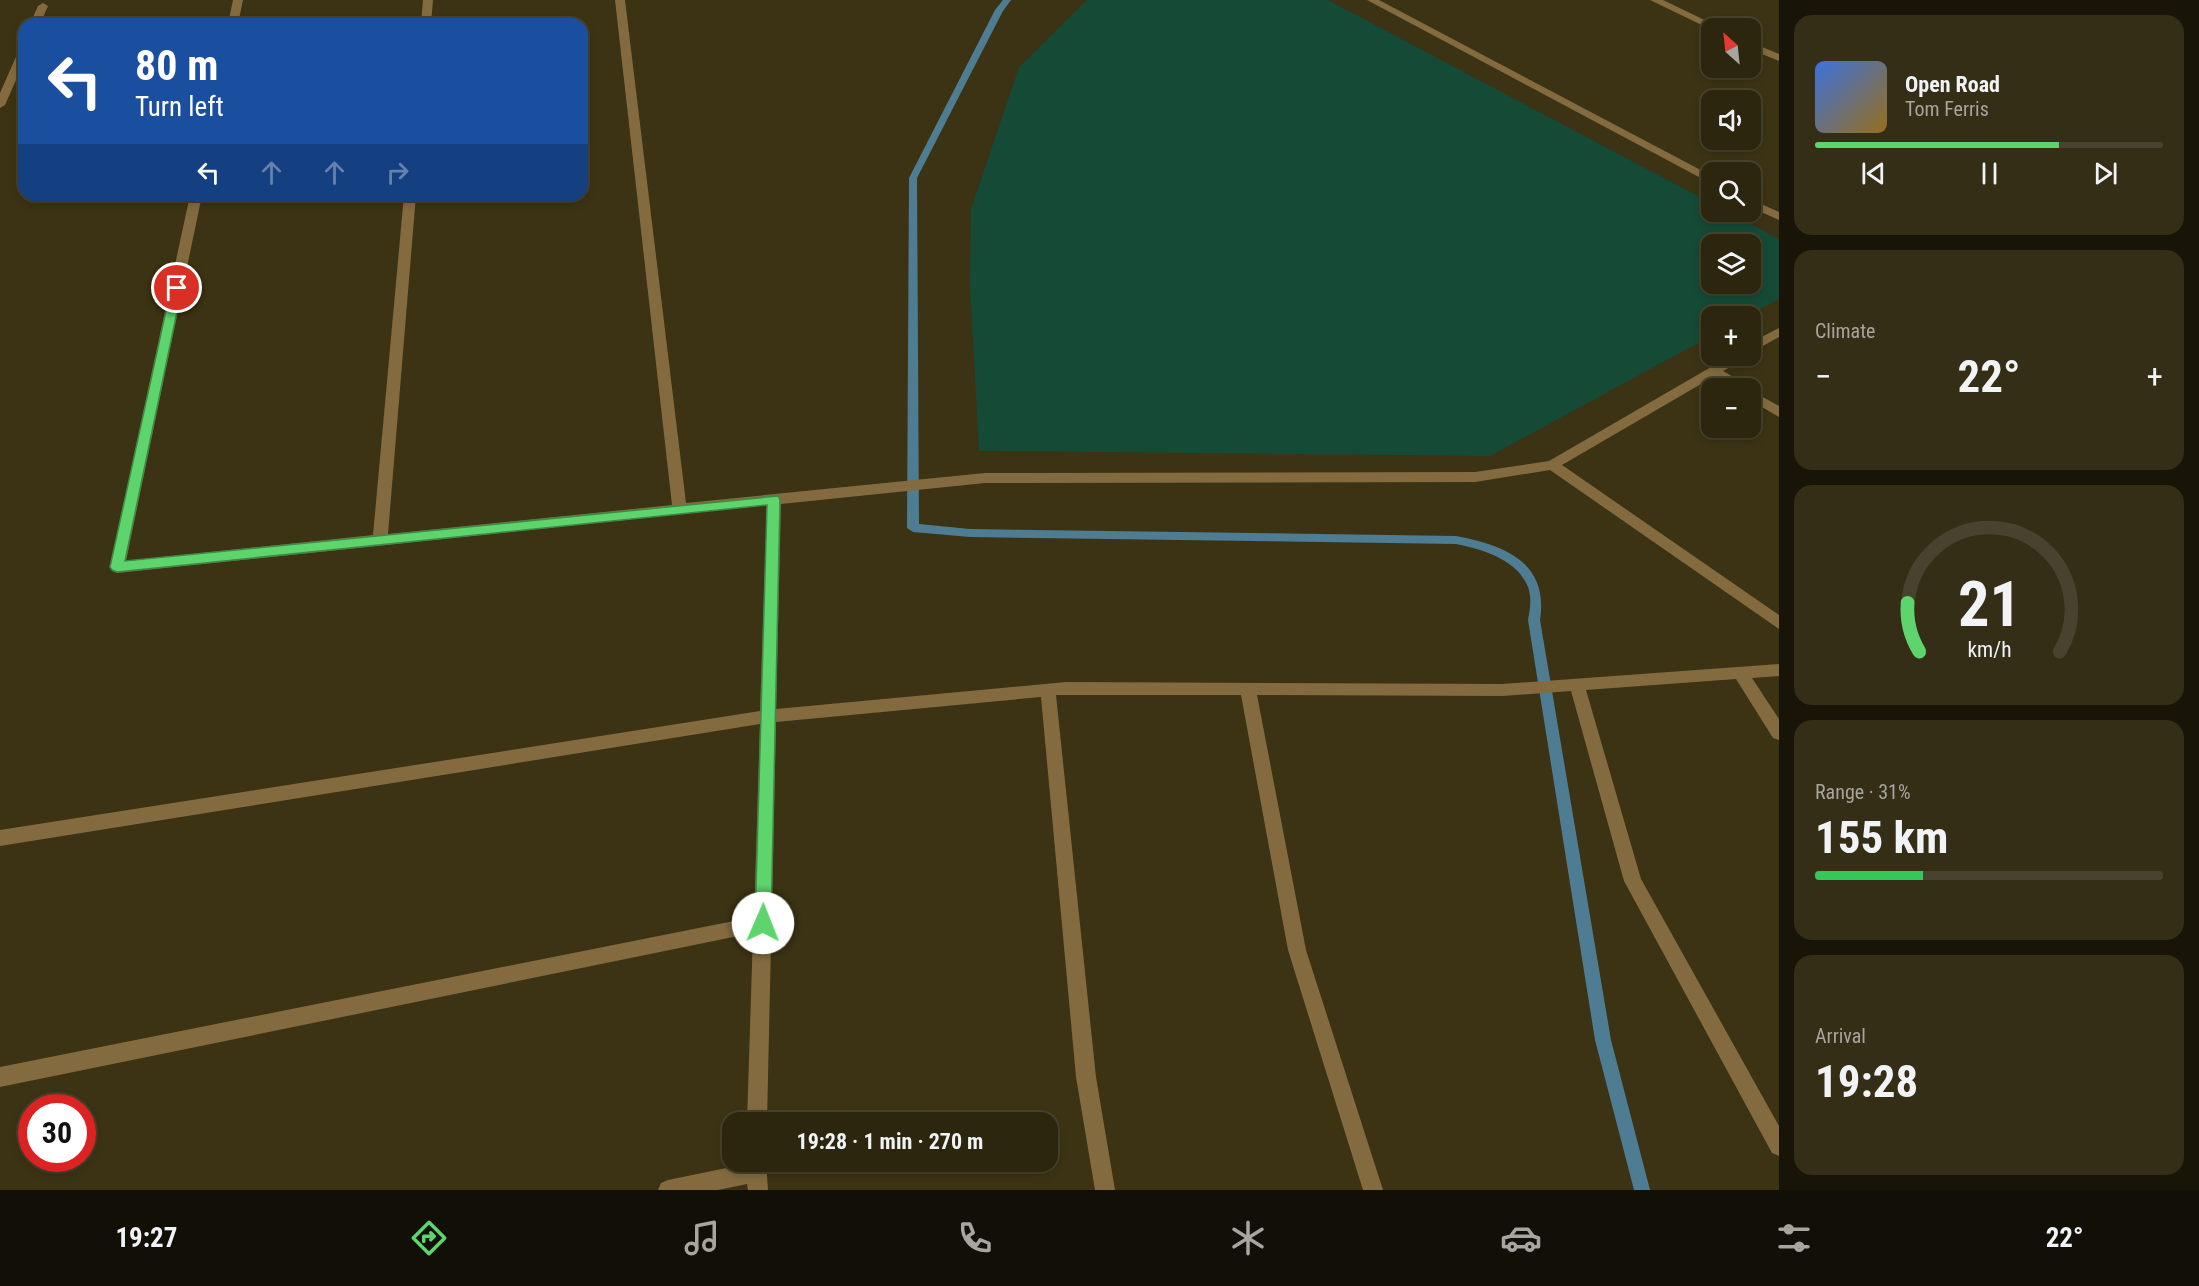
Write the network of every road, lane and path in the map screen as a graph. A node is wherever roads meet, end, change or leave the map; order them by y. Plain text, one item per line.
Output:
1 (238, 0) edge
2 (428, 0) edge
3 (620, 0) edge
4 (1372, 0) edge
5 (1655, 0) edge
6 (43, 6) dead end
7 (38, 18) edge
8 (234, 18) edge
9 (426, 18) edge
10 (1701, 21) edge
11 (1761, 50) edge
12 (1779, 58) edge
13 (18, 64) edge
14 (0, 105) edge
15 (1701, 175) edge
16 (195, 201) edge
17 (409, 201) edge
18 (1761, 208) edge
19 (1779, 217) edge
20 (1779, 332) edge
21 (1761, 343) edge
22 (1722, 366) edge
23 (1713, 371) junction
24 (1725, 378) edge
25 (1761, 401) edge
26 (1779, 412) edge
27 (1552, 465) junction
28 (774, 500) junction
29 (680, 509) junction
30 (380, 540) junction
31 (1779, 623) edge
32 (1779, 670) edge
33 (1740, 673) junction
34 (1577, 685) junction
35 (1248, 689) junction
36 (1048, 690) junction
37 (768, 716) junction
38 (1779, 733) edge
39 (0, 838) edge
40 (763, 923) junction
41 (0, 1077) edge
42 (757, 1112) edge
43 (1779, 1146) edge
44 (756, 1174) edge
45 (668, 1190) edge
46 (1106, 1190) edge
47 (1373, 1190) edge

1 - 8 street
2 - 9 street
3 - 29 street
4 - 15 street
5 - 10 street
6 - 7 street
11 - 12 street
13 - 14 street
16 - 30 street
17 - 30 street
18 - 19 street
20 - 21 street
22 - 23 street
23 - 24 street
23 - 27 street
25 - 26 street
27 - 28 street
27 - 31 street
28 - 29 street
28 - 37 street
29 - 30 street
32 - 33 street
33 - 34 street
33 - 38 street
34 - 35 street
34 - 43 street
35 - 36 street
35 - 47 street
36 - 37 street
36 - 46 street
37 - 39 street
37 - 40 street
40 - 41 street
40 - 42 street
44 - 45 street

